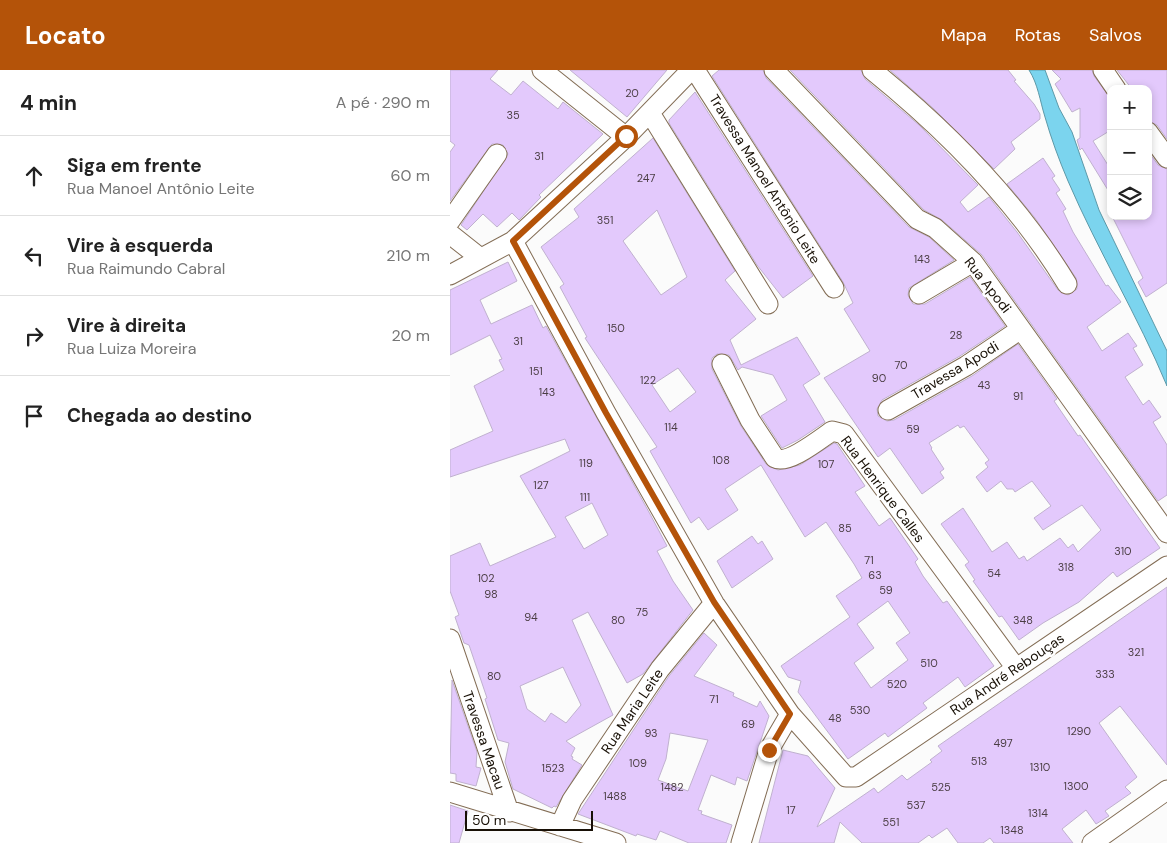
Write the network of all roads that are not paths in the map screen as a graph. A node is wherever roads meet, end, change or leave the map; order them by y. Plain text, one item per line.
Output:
1 (542, 70) edge
2 (691, 70) edge
3 (695, 70) edge
4 (774, 70) edge
5 (872, 70) edge
6 (1103, 70) edge
7 (1113, 85) edge
8 (650, 113) junction
9 (626, 136) junction
10 (1152, 137) edge
11 (497, 154) dead end
12 (1167, 158) edge
13 (450, 221) edge
14 (450, 234) edge
15 (513, 241) junction
16 (479, 257) junction
17 (973, 262) junction
18 (450, 275) edge
19 (1067, 284) dead end
20 (834, 288) dead end
21 (918, 294) dead end
22 (768, 304) dead end
23 (1021, 329) junction
24 (722, 364) dead end
25 (888, 410) dead end
26 (1167, 533) edge
27 (1167, 566) edge
28 (714, 602) junction
29 (450, 639) edge
30 (1016, 668) junction
31 (790, 714) junction
32 (1167, 790) edge
33 (450, 792) edge
34 (509, 812) junction
35 (560, 826) junction
36 (616, 843) edge
37 (741, 843) edge
38 (1092, 843) edge

1 - 9 street
2 - 8 street
3 - 20 street, Travessa Manoel Antônio Leite
4 - 17 street, Rua Apodi
5 - 19 street
6 - 7 street
8 - 9 street
8 - 22 street
9 - 15 street
10 - 12 street
11 - 13 street
14 - 16 street
15 - 16 street
15 - 28 street
16 - 18 street
17 - 21 street
17 - 23 street, Rua Apodi
23 - 25 street, Travessa Apodi
23 - 26 street, Rua Apodi
24 - 30 street, Rua Henrique Calles
27 - 30 street, Rua André Rebouças
28 - 31 street
28 - 35 street, Rua Maria Leite
29 - 34 street, Travessa Macau
30 - 31 street, Rua André Rebouças
31 - 37 street
32 - 38 street
33 - 34 street
34 - 35 street
35 - 36 street

